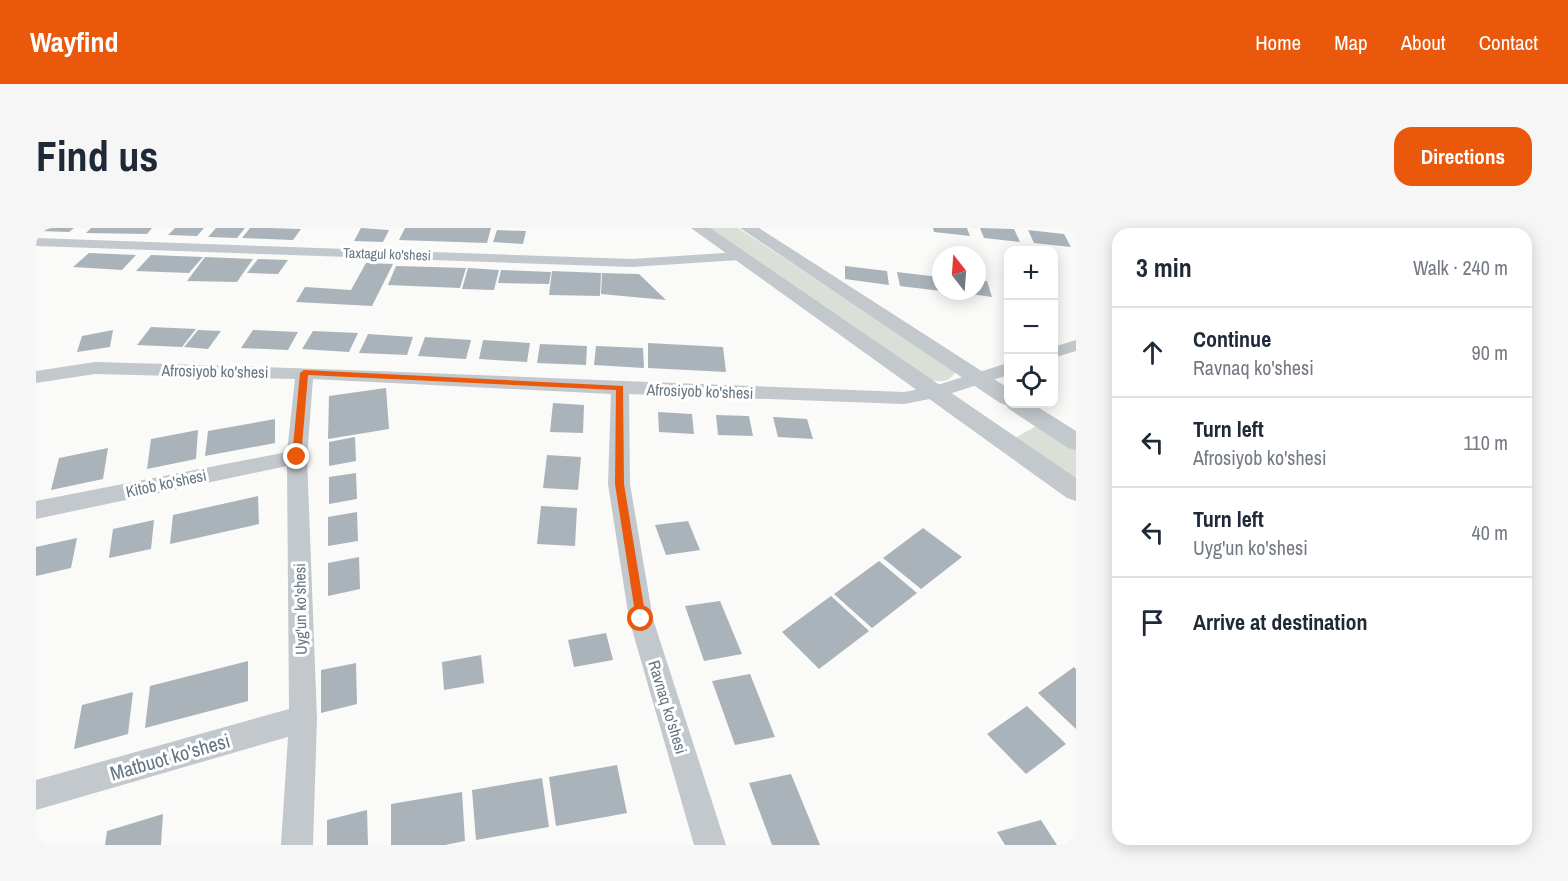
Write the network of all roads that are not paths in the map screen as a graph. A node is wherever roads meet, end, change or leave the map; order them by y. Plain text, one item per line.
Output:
1 (699, 228) edge
2 (748, 228) edge
3 (36, 242) edge
4 (739, 256) junction
5 (1076, 345) edge
6 (1058, 351) edge
7 (1004, 370) edge
8 (304, 373) junction
9 (36, 377) edge
10 (979, 379) junction
11 (620, 388) junction
12 (933, 393) junction
13 (1004, 395) edge
14 (1023, 408) edge
15 (1076, 442) edge
16 (297, 457) junction
17 (1076, 491) edge
18 (36, 510) edge
19 (303, 719) junction
20 (36, 795) edge
21 (297, 845) edge
22 (710, 845) edge

1 - 4 street
2 - 10 street
3 - 4 street, Taxtagul ko'shesi
4 - 12 street
5 - 6 street
7 - 10 street, Afrosiyob ko'shesi
8 - 9 street, Afrosiyob ko'shesi
8 - 11 street, Afrosiyob ko'shesi
8 - 16 street, Uyg'un ko'shesi
10 - 12 street, Afrosiyob ko'shesi
10 - 13 street
11 - 12 street, Afrosiyob ko'shesi
11 - 22 street, Ravnaq ko'shesi
12 - 17 street
14 - 15 street
16 - 18 street, Kitob ko'shesi
16 - 19 street, Uyg'un ko'shesi
19 - 20 street, Matbuot ko'shesi
19 - 21 street, Uyg'un ko'shesi

